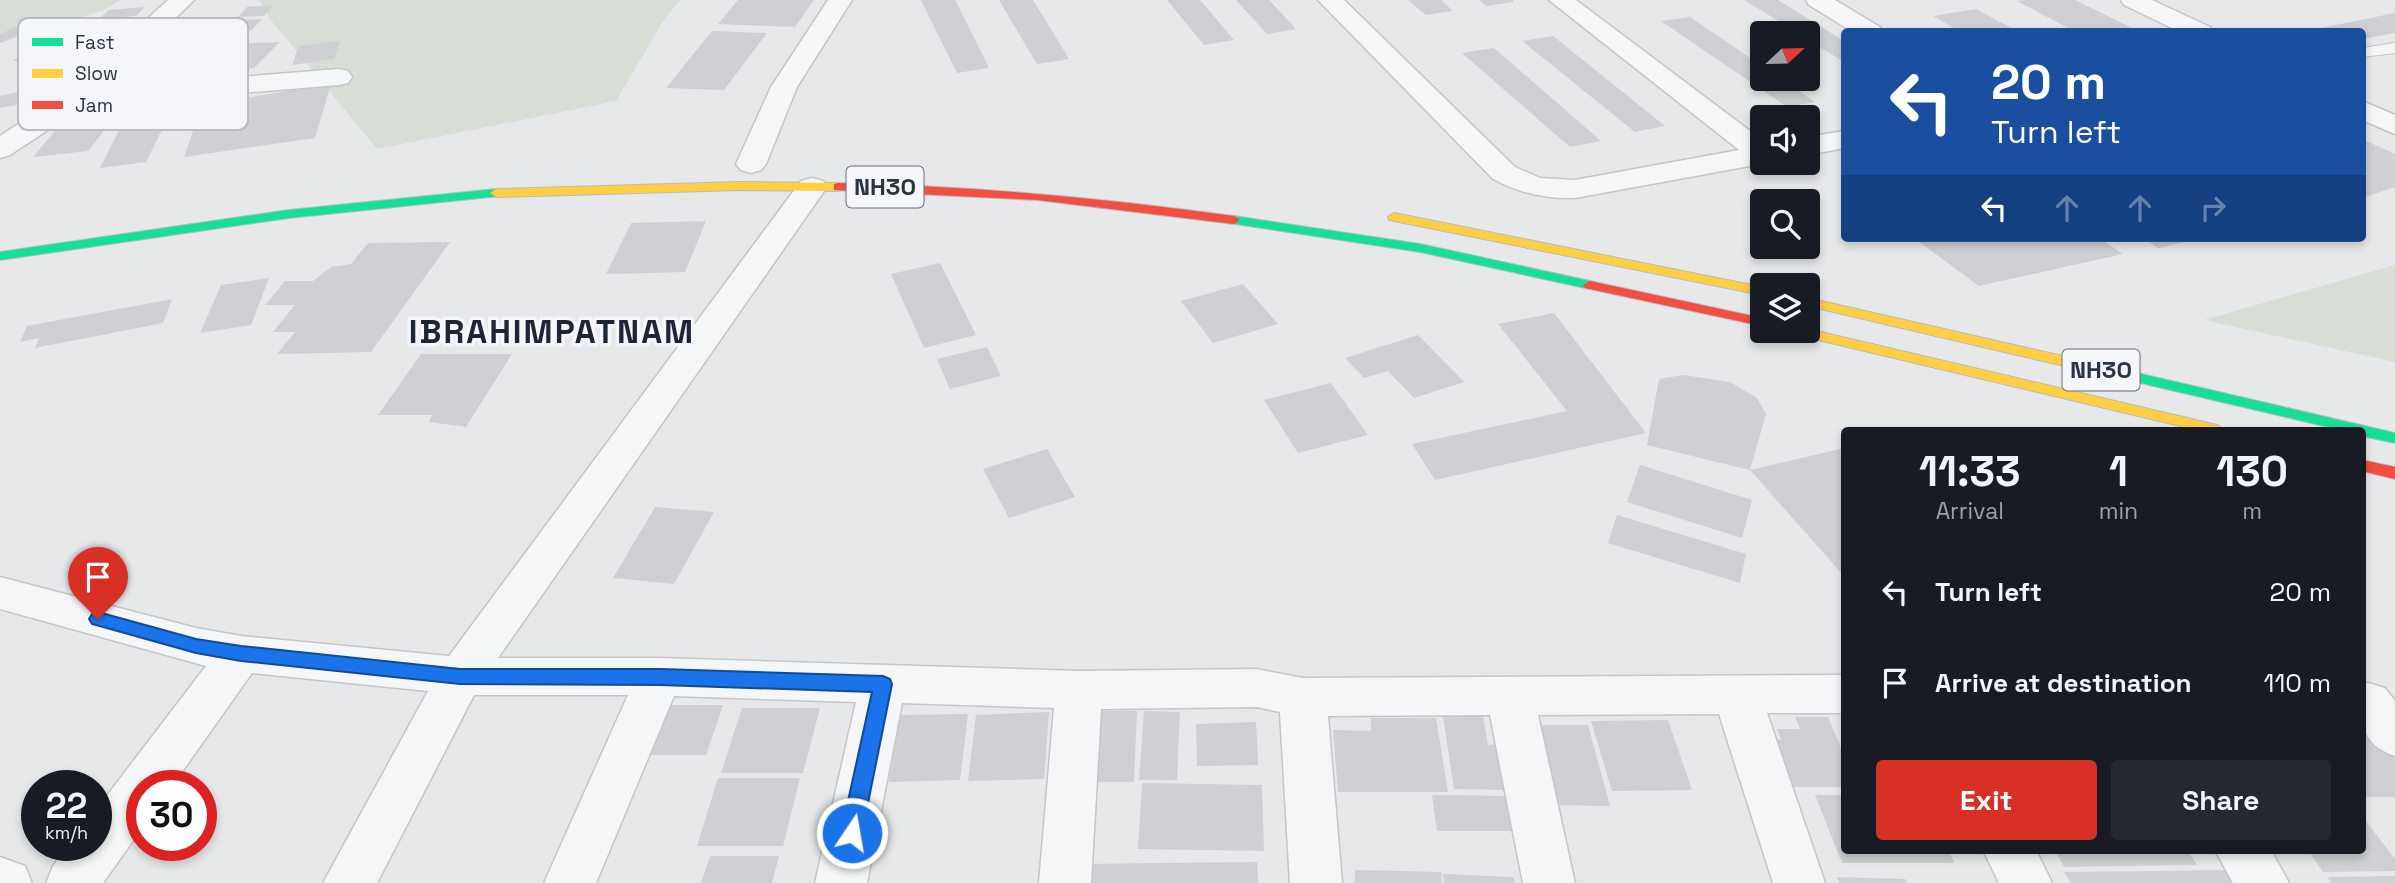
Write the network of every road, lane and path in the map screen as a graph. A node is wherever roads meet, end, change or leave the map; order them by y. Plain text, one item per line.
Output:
1 (182, 0) edge
2 (840, 0) edge
3 (1330, 0) edge
4 (1562, 0) edge
5 (1818, 0) edge
6 (2133, 0) edge
7 (163, 18) edge
8 (1864, 28) edge
9 (2192, 28) edge
10 (2395, 48) edge
11 (2366, 52) edge
12 (339, 77) dead end
13 (248, 84) edge
14 (2366, 111) edge
15 (2395, 125) edge
16 (29, 130) edge
17 (1841, 140) edge
18 (1820, 144) edge
19 (1750, 145) edge
20 (0, 149) edge
21 (1750, 156) edge
22 (752, 164) dead end
23 (812, 187) junction
24 (224, 204) dead end
25 (1372, 214) dead end
26 (210, 226) junction
27 (55, 232) dead end
28 (0, 241) edge
29 (0, 256) edge
30 (1750, 289) edge
31 (1820, 305) edge
32 (1750, 320) edge
33 (1820, 336) edge
34 (2204, 427) edge
35 (2348, 427) edge
36 (2366, 431) edge
37 (2395, 438) edge
38 (2366, 466) edge
39 (2395, 473) edge
40 (0, 593) edge
41 (241, 654) junction
42 (460, 676) junction
43 (660, 677) junction
44 (883, 684) junction
45 (1079, 690) junction
46 (1841, 694) edge
47 (1510, 695) junction
48 (1737, 695) junction
49 (1303, 697) junction
50 (156, 770) edge
51 (126, 810) edge
52 (2011, 854) edge
53 (2244, 854) edge
54 (0, 881) edge
55 (6, 883) edge
56 (72, 883) edge
57 (349, 883) edge
58 (570, 883) edge
59 (841, 883) edge
60 (1065, 883) edge
61 (1316, 883) edge
62 (1549, 883) edge
63 (1799, 883) edge
64 (2026, 883) edge
65 (2263, 883) edge

1 - 7 street
2 - 22 street
3 - 21 street
4 - 19 street
5 - 8 street
6 - 9 street
10 - 11 lane
12 - 13 street
14 - 15 street
16 - 20 street
17 - 18 street
23 - 26 highway, NH30
23 - 32 highway, NH30
23 - 42 street
24 - 26 highway
25 - 30 highway
26 - 29 highway, NH30
27 - 28 highway
31 - 35 highway, NH30
33 - 34 highway, NH30
36 - 37 highway, NH30
38 - 39 highway
40 - 41 street
41 - 42 street
41 - 50 street
42 - 43 street
42 - 57 street
43 - 44 street
43 - 58 street
44 - 45 street
44 - 59 street
45 - 49 street
45 - 60 street
46 - 48 street
47 - 48 street
47 - 49 street
47 - 62 street
48 - 63 street
49 - 61 street
51 - 56 street
52 - 64 street
53 - 65 street
54 - 55 street

